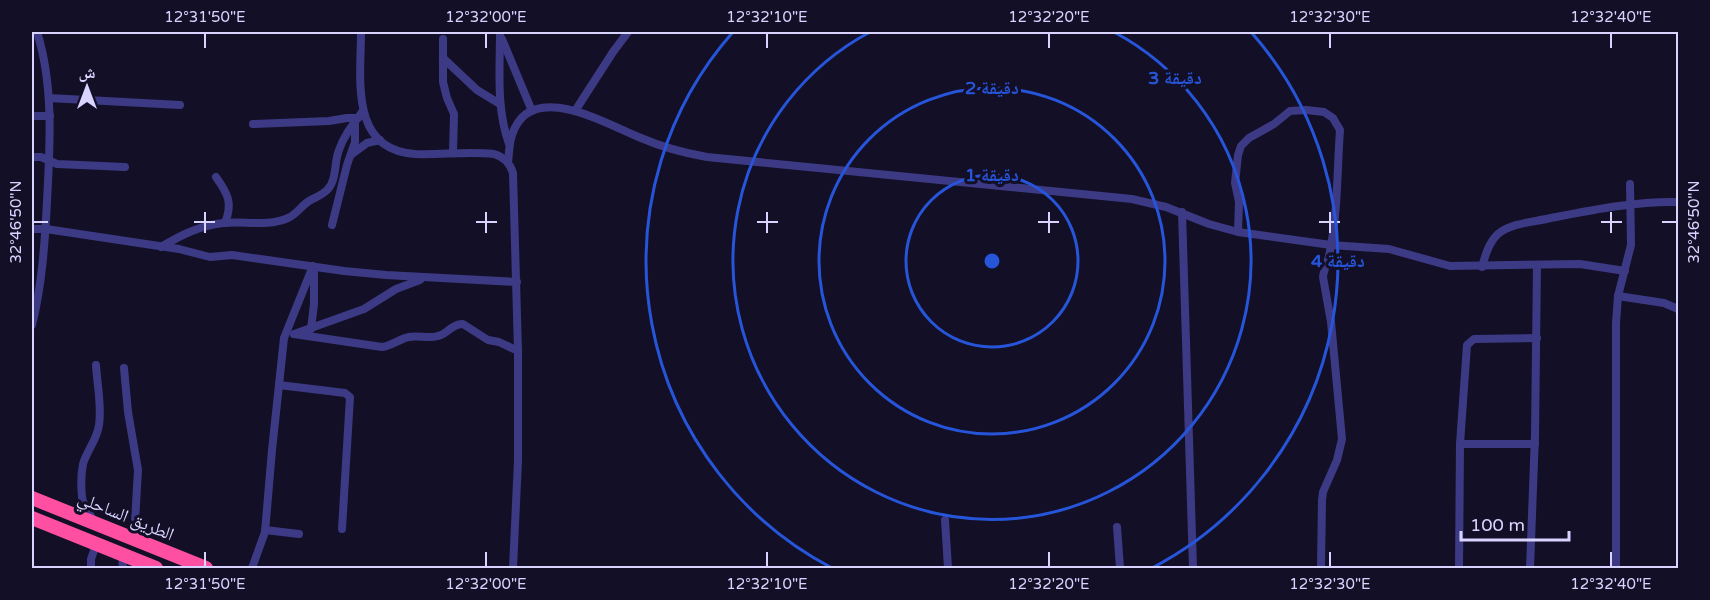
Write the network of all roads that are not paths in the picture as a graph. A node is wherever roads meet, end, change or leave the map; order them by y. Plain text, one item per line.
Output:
1 (37, 32) edge
2 (361, 32) edge
3 (628, 32) edge
4 (500, 33) edge
5 (443, 39) dead end
6 (443, 58) junction
7 (49, 98) junction
8 (500, 104) junction
9 (180, 105) dead end
10 (532, 111) junction
11 (575, 111) junction
12 (32, 116) edge
13 (50, 116) junction
14 (358, 117) junction
15 (253, 124) dead end
16 (380, 140) junction
17 (510, 146) junction
18 (453, 153) junction
19 (351, 155) junction
20 (32, 157) edge
21 (49, 161) junction
22 (508, 163) junction
23 (125, 167) dead end
24 (216, 177) dead end
25 (1630, 184) dead end
26 (1678, 202) edge
27 (1631, 204) junction
28 (1182, 212) junction
29 (225, 223) junction
30 (332, 225) dead end
31 (32, 229) edge
32 (46, 229) junction
33 (1238, 232) junction
34 (1331, 245) junction
35 (161, 247) junction
36 (1537, 265) junction
37 (313, 266) junction
38 (1482, 267) junction
39 (1625, 271) junction
40 (425, 278) junction
41 (518, 282) junction
42 (1618, 296) junction
43 (1678, 309) edge
44 (32, 325) edge
45 (310, 329) junction
46 (294, 334) junction
47 (284, 338) junction
48 (1537, 338) junction
49 (518, 351) junction
50 (96, 365) dead end
51 (124, 368) dead end
52 (279, 385) junction
53 (1460, 444) junction
54 (1535, 444) junction
55 (32, 498) edge
56 (32, 518) edge
57 (945, 520) dead end
58 (93, 522) junction
59 (1117, 527) dead end
60 (342, 529) dead end
61 (265, 530) junction
62 (299, 534) dead end
63 (135, 539) junction
64 (96, 545) junction
65 (122, 562) edge
66 (91, 568) edge
67 (156, 568) edge
68 (206, 568) edge
69 (252, 568) edge
70 (513, 568) edge
71 (948, 568) edge
72 (1120, 568) edge
73 (1193, 568) edge
74 (1321, 568) edge
75 (1459, 568) edge
76 (1530, 568) edge
77 (1616, 568) edge

1 - 7 street
2 - 14 street
3 - 11 street
4 - 8 street
4 - 10 street
5 - 6 street
6 - 8 street
6 - 18 street
7 - 9 street
7 - 13 street
8 - 17 street
10 - 11 street
10 - 17 street
11 - 28 street
12 - 13 street
13 - 21 street
14 - 15 street
14 - 16 street
14 - 19 street
14 - 29 street
16 - 18 street
16 - 19 street
17 - 22 street
18 - 22 street
19 - 30 street
20 - 21 street
21 - 23 street
21 - 32 street
22 - 41 street
24 - 29 street
25 - 27 street
26 - 27 street
27 - 38 street
27 - 39 street
28 - 33 street
28 - 73 street
29 - 35 street
31 - 32 street
32 - 35 street
32 - 44 street
33 - 34 street
33 - 34 street
34 - 38 street
34 - 74 street
35 - 37 street
36 - 38 street
36 - 39 street
36 - 48 street
37 - 40 street
37 - 45 street
37 - 47 street
39 - 42 street
40 - 41 street
40 - 45 street
41 - 49 street
42 - 43 street
42 - 77 street
45 - 46 street
46 - 47 street
46 - 49 street
47 - 52 street
48 - 53 street
48 - 54 street
49 - 70 street
50 - 58 street
51 - 63 street
52 - 60 street
52 - 61 street
53 - 54 street
53 - 75 street
54 - 76 street
55 - 58 highway, الطريق الساحلي
56 - 64 highway, الطريق الساحلي
57 - 71 street
58 - 63 highway, الطريق الساحلي
59 - 72 street
61 - 62 street
61 - 69 street
63 - 68 highway, الطريق الساحلي
64 - 65 highway, الطريق الساحلي
64 - 66 street
65 - 67 highway, الطريق الساحلي

